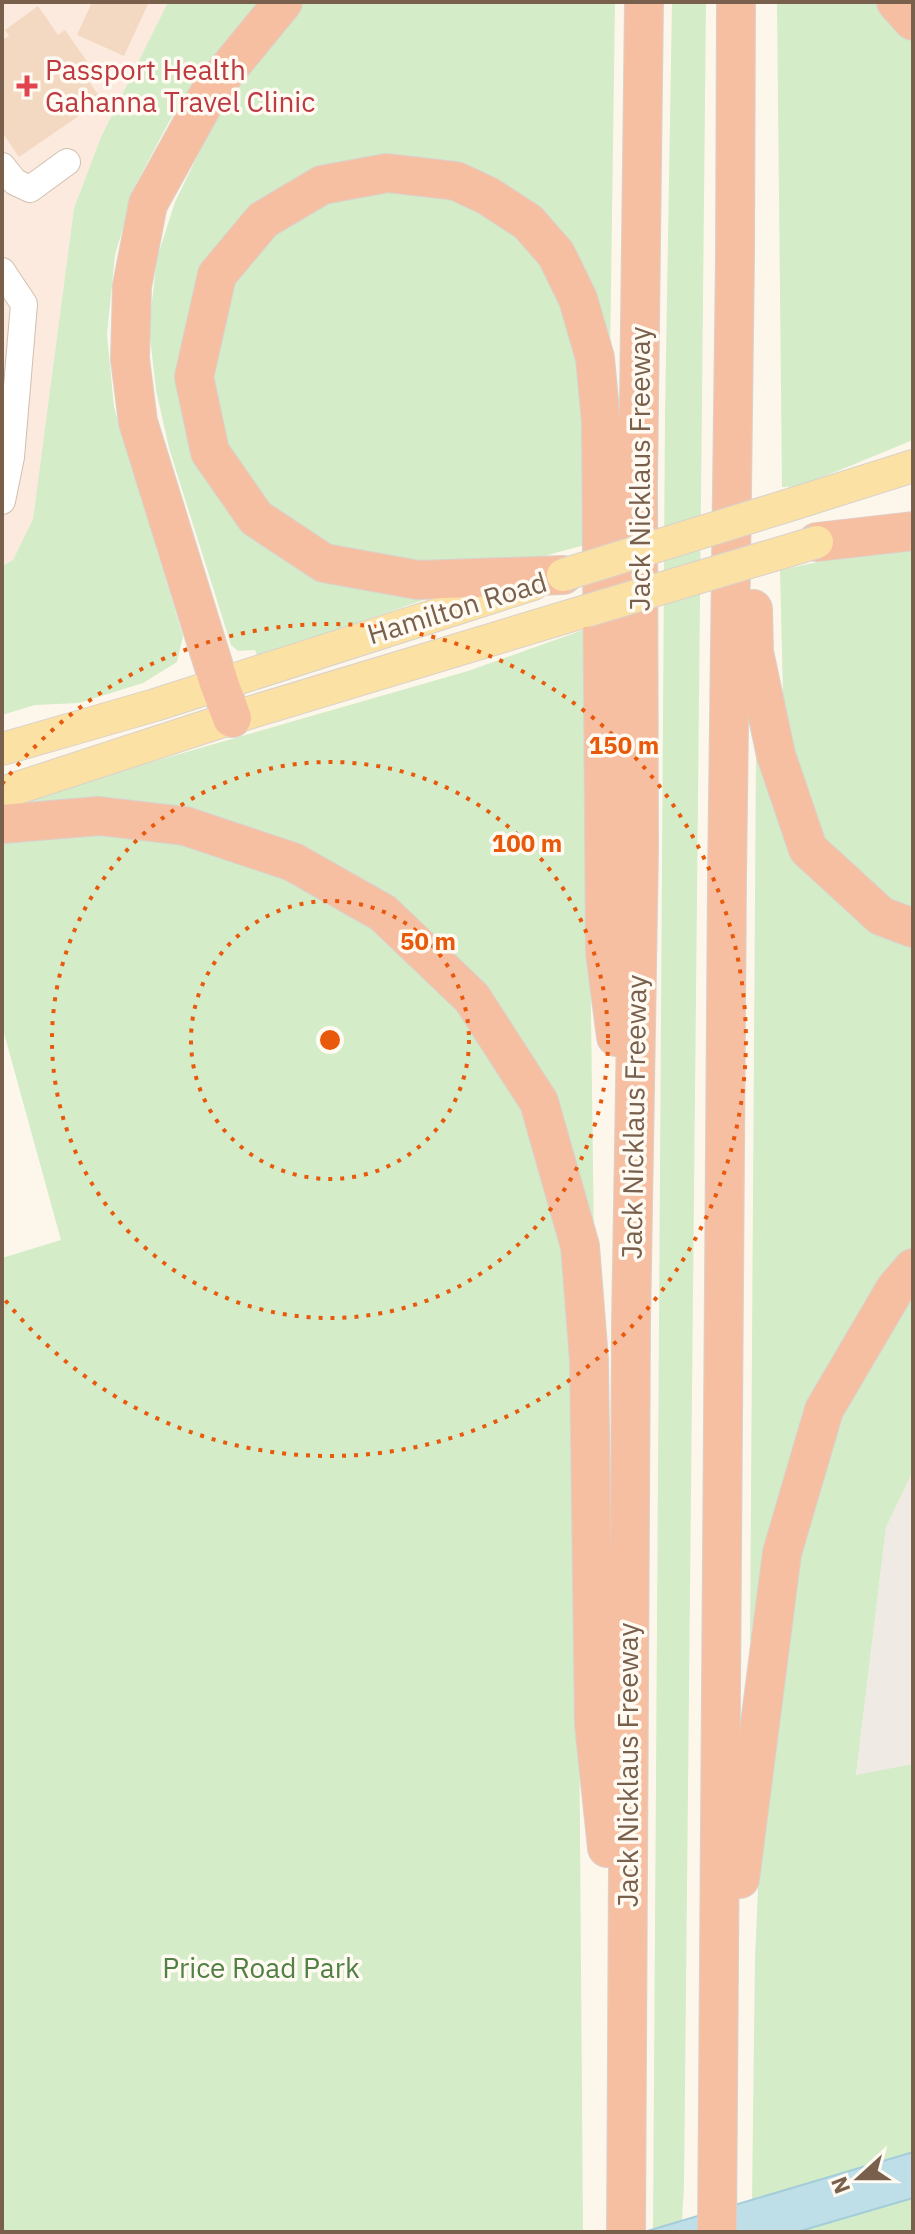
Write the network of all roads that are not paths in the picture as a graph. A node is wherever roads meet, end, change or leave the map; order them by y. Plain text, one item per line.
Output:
1 (283, 2) edge
2 (644, 2) edge
3 (736, 2) edge
4 (896, 2) edge
5 (913, 21) edge
6 (735, 72) junction
7 (67, 162) dead end
8 (2, 166) edge
9 (2, 271) edge
10 (913, 466) edge
11 (2, 501) edge
12 (913, 511) edge
13 (913, 531) edge
14 (817, 542) junction
15 (563, 575) junction
16 (225, 701) junction
17 (2, 749) edge
18 (2, 793) edge
19 (2, 824) edge
20 (913, 928) edge
21 (633, 1165) junction
22 (913, 1268) edge
23 (718, 1996) junction
24 (627, 2029) junction
25 (626, 2228) edge
26 (717, 2232) edge

1 - 16 highway
2 - 21 highway, Jack Nicklaus Freeway
3 - 6 highway
4 - 5 highway
6 - 20 highway
6 - 23 highway
7 - 8 lane
9 - 11 lane
10 - 15 main road, Hamilton Road, bridge
12 - 14 main road, Hamilton Road
13 - 14 highway
14 - 16 main road, Hamilton Road, bridge
15 - 16 main road, Hamilton Road
15 - 21 highway
16 - 17 main road, Hamilton Road
16 - 18 main road, Hamilton Road
19 - 24 highway
21 - 24 highway, Jack Nicklaus Freeway
22 - 23 highway
23 - 26 highway
24 - 25 highway, Jack Nicklaus Freeway

